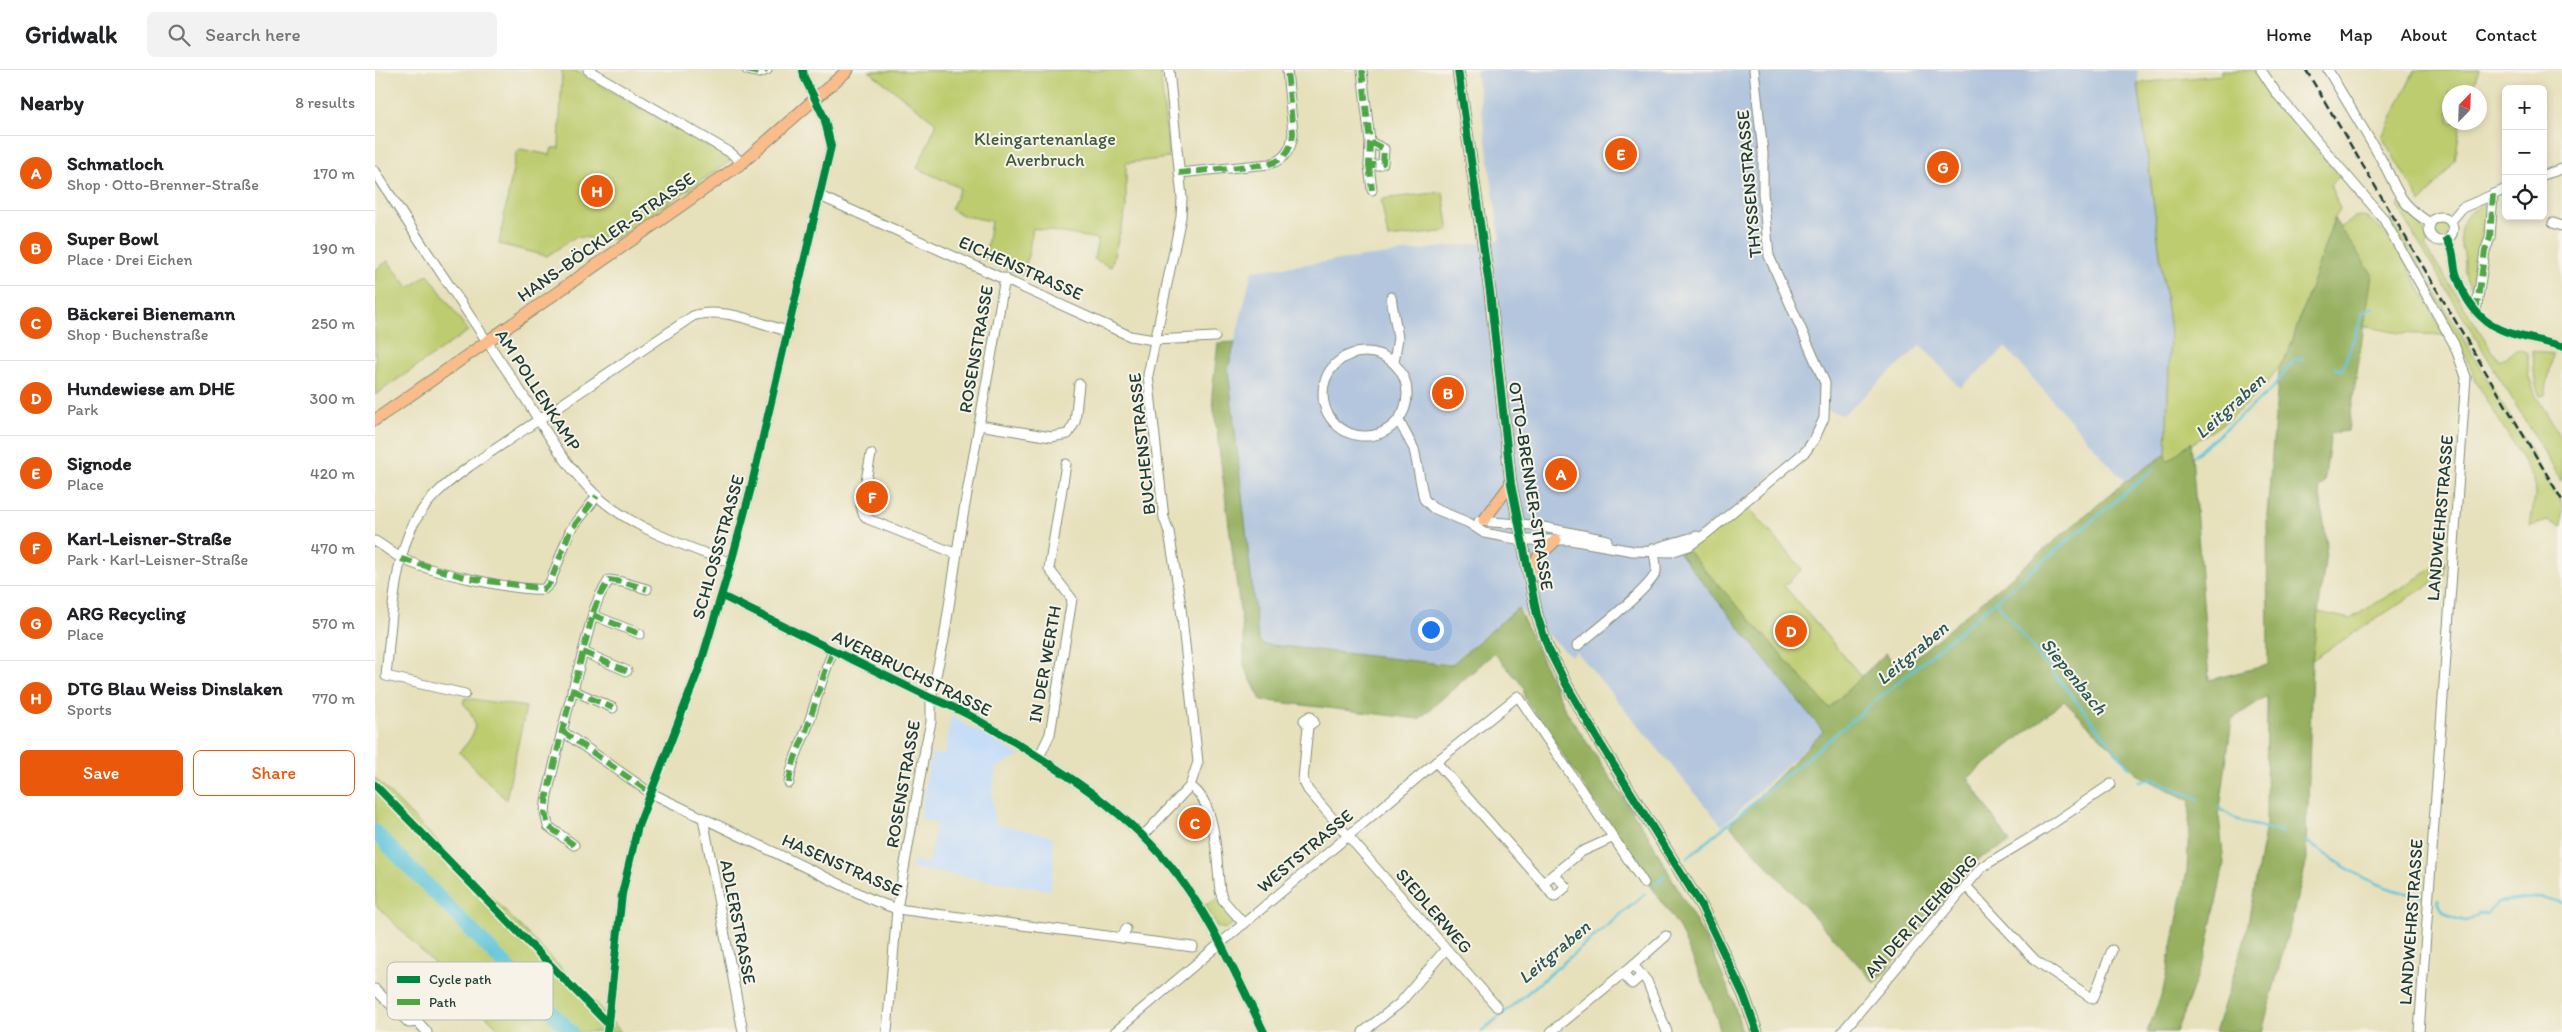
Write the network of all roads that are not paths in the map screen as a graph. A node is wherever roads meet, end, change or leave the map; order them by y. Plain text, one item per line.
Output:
1 (588, 70) edge
2 (747, 70) edge
3 (767, 70) edge
4 (803, 70) edge
5 (848, 70) edge
6 (1169, 70) edge
7 (1287, 70) edge
8 (1362, 70) edge
9 (1458, 70) edge
10 (1754, 70) edge
11 (2261, 70) edge
12 (2328, 70) edge
13 (816, 100) junction
14 (1370, 142) junction
15 (742, 163) junction
16 (1369, 165) junction
17 (2562, 170) edge
18 (375, 171) edge
19 (1179, 172) junction
20 (2547, 174) edge
21 (1372, 190) dead end
22 (2502, 191) edge
23 (2493, 194) junction
24 (820, 196) junction
25 (2451, 221) junction
26 (2430, 223) junction
27 (2553, 223) dead end
28 (2562, 226) edge
29 (2447, 240) junction
30 (1005, 278) junction
31 (1391, 297) dead end
32 (2476, 312) junction
33 (787, 330) junction
34 (1215, 337) dead end
35 (1154, 340) junction
36 (488, 342) junction
37 (2562, 346) edge
38 (1394, 362) junction
39 (1079, 384) dead end
40 (539, 418) junction
41 (375, 420) edge
42 (1399, 421) junction
43 (979, 425) junction
44 (871, 454) dead end
45 (1066, 464) dead end
46 (1511, 484) junction
47 (597, 496) junction
48 (1484, 520) junction
49 (1469, 522) junction
50 (1518, 524) junction
51 (1522, 540) junction
52 (1557, 540) junction
53 (375, 541) edge
54 (1653, 550) junction
55 (957, 554) junction
56 (401, 559) junction
57 (731, 562) junction
58 (1529, 579) junction
59 (647, 589) dead end
60 (721, 596) junction
61 (593, 614) junction
62 (640, 634) dead end
63 (1577, 646) dead end
64 (833, 651) junction
65 (583, 652) junction
66 (627, 671) dead end
67 (573, 690) junction
68 (465, 694) dead end
69 (931, 698) junction
70 (613, 708) dead end
71 (1308, 726) dead end
72 (561, 731) junction
73 (1039, 757) junction
74 (1436, 762) junction
75 (789, 783) dead end
76 (2111, 784) dead end
77 (1190, 786) junction
78 (649, 792) junction
79 (703, 818) junction
80 (1143, 836) junction
81 (1348, 836) junction
82 (1612, 838) junction
83 (574, 845) dead end
84 (1554, 874) junction
85 (1543, 884) junction
86 (1644, 884) dead end
87 (1966, 886) junction
88 (897, 909) junction
89 (1244, 924) junction
90 (1126, 928) dead end
91 (1666, 936) dead end
92 (1123, 938) junction
93 (1219, 944) junction
94 (1193, 947) dead end
95 (1445, 950) junction
96 (2113, 950) dead end
97 (1633, 965) junction
98 (1623, 974) junction
99 (1642, 975) junction
100 (375, 989) edge
101 (387, 1001) edge
102 (1497, 1007) dead end
103 (406, 1020) edge
104 (608, 1028) edge
105 (427, 1032) edge
106 (743, 1032) edge
107 (887, 1032) edge
108 (1115, 1032) edge
109 (1264, 1032) edge
110 (1363, 1032) edge
111 (1551, 1032) edge
112 (1667, 1032) edge
113 (1757, 1032) edge
114 (1842, 1032) edge
115 (2419, 1032) edge

1 - 15 street
2 - 3 street
4 - 13 street, SCHLOSSSTRASSE
5 - 13 main road, HANS-BÖCKLER-STRASSE
6 - 19 street, BUCHENSTRASSE
7 - 19 street
8 - 14 street
9 - 46 main road, OTTO-BRENNER-STRASSE
10 - 54 street, THYSSENSTRASSE
11 - 115 street, LANDWEHRSTRASSE
12 - 26 street
13 - 15 main road, HANS-BÖCKLER-STRASSE
13 - 24 street, SCHLOSSSTRASSE
14 - 16 street
14 - 16 street
15 - 36 main road, HANS-BÖCKLER-STRASSE
16 - 21 street
17 - 20 street
18 - 36 street, AM POLLENKAMP
19 - 35 street, BUCHENSTRASSE
22 - 23 street
23 - 25 street
23 - 32 street
24 - 30 street, EICHENSTRASSE
24 - 33 street, SCHLOSSSTRASSE
25 - 26 street
25 - 29 street
26 - 29 street
27 - 28 street
29 - 32 street
30 - 35 street, EICHENSTRASSE
30 - 43 street, ROSENSTRASSE
31 - 38 street
32 - 37 street
33 - 40 street
33 - 57 street, SCHLOSSSTRASSE
34 - 35 street, EICHENSTRASSE
35 - 77 street, BUCHENSTRASSE
36 - 40 street, AM POLLENKAMP
36 - 41 main road, HANS-BÖCKLER-STRASSE
38 - 42 street
38 - 42 street
39 - 43 street, ROSENSTRASSE
40 - 47 street, AM POLLENKAMP
40 - 56 street
42 - 49 street, THYSSENSTRASSE
43 - 55 street, ROSENSTRASSE
44 - 55 street
45 - 73 street, IN DER WERTH
46 - 48 main road
46 - 50 main road, OTTO-BRENNER-STRASSE
47 - 56 street
47 - 57 street, AM POLLENKAMP
48 - 49 street, THYSSENSTRASSE
48 - 50 street, THYSSENSTRASSE
49 - 51 street, THYSSENSTRASSE
50 - 51 main road, OTTO-BRENNER-STRASSE
50 - 54 street, THYSSENSTRASSE
51 - 52 street, THYSSENSTRASSE
51 - 58 main road, OTTO-BRENNER-STRASSE
52 - 54 street, THYSSENSTRASSE
52 - 58 main road
53 - 56 street
54 - 63 street
55 - 69 street, ROSENSTRASSE
56 - 68 street
57 - 60 street, SCHLOSSSTRASSE
58 - 113 main road, OTTO-BRENNER-STRASSE
59 - 61 street
60 - 64 street, AVERBRUCHSTRASSE
60 - 78 street, SCHLOSSSTRASSE
61 - 62 street
61 - 65 street
64 - 69 street, AVERBRUCHSTRASSE
64 - 75 street, AVERBRUCHSTRASSE
65 - 66 street
65 - 67 street
67 - 70 street
67 - 72 street
69 - 73 street, AVERBRUCHSTRASSE
69 - 88 street, ROSENSTRASSE
71 - 81 street, SIEDLERWEG
72 - 78 street, HASENSTRASSE
72 - 83 street
73 - 80 street, AVERBRUCHSTRASSE
74 - 81 street, WESTSTRASSE
74 - 82 street, WESTSTRASSE
74 - 85 street
76 - 87 street, AN DER FLIEHBURG
77 - 80 street, BUCHENSTRASSE
77 - 89 street
78 - 79 street, HASENSTRASSE
78 - 104 street, SCHLOSSSTRASSE
79 - 88 street, HASENSTRASSE
79 - 106 street, ADLERSTRASSE
80 - 93 street, AVERBRUCHSTRASSE
81 - 89 street, WESTSTRASSE
81 - 95 street, SIEDLERWEG
82 - 84 street
82 - 86 street
84 - 85 street
84 - 85 street
87 - 96 street
87 - 114 street, AN DER FLIEHBURG
88 - 92 street, HASENSTRASSE
88 - 107 street, ROSENSTRASSE
89 - 93 street, WESTSTRASSE
90 - 92 street
91 - 97 street
92 - 94 street, HASENSTRASSE
93 - 108 street, WESTSTRASSE
93 - 109 street
95 - 102 street, SIEDLERWEG
95 - 110 street
97 - 98 street
97 - 99 street
98 - 99 street
98 - 111 street
99 - 112 street
100 - 101 street
103 - 105 street

